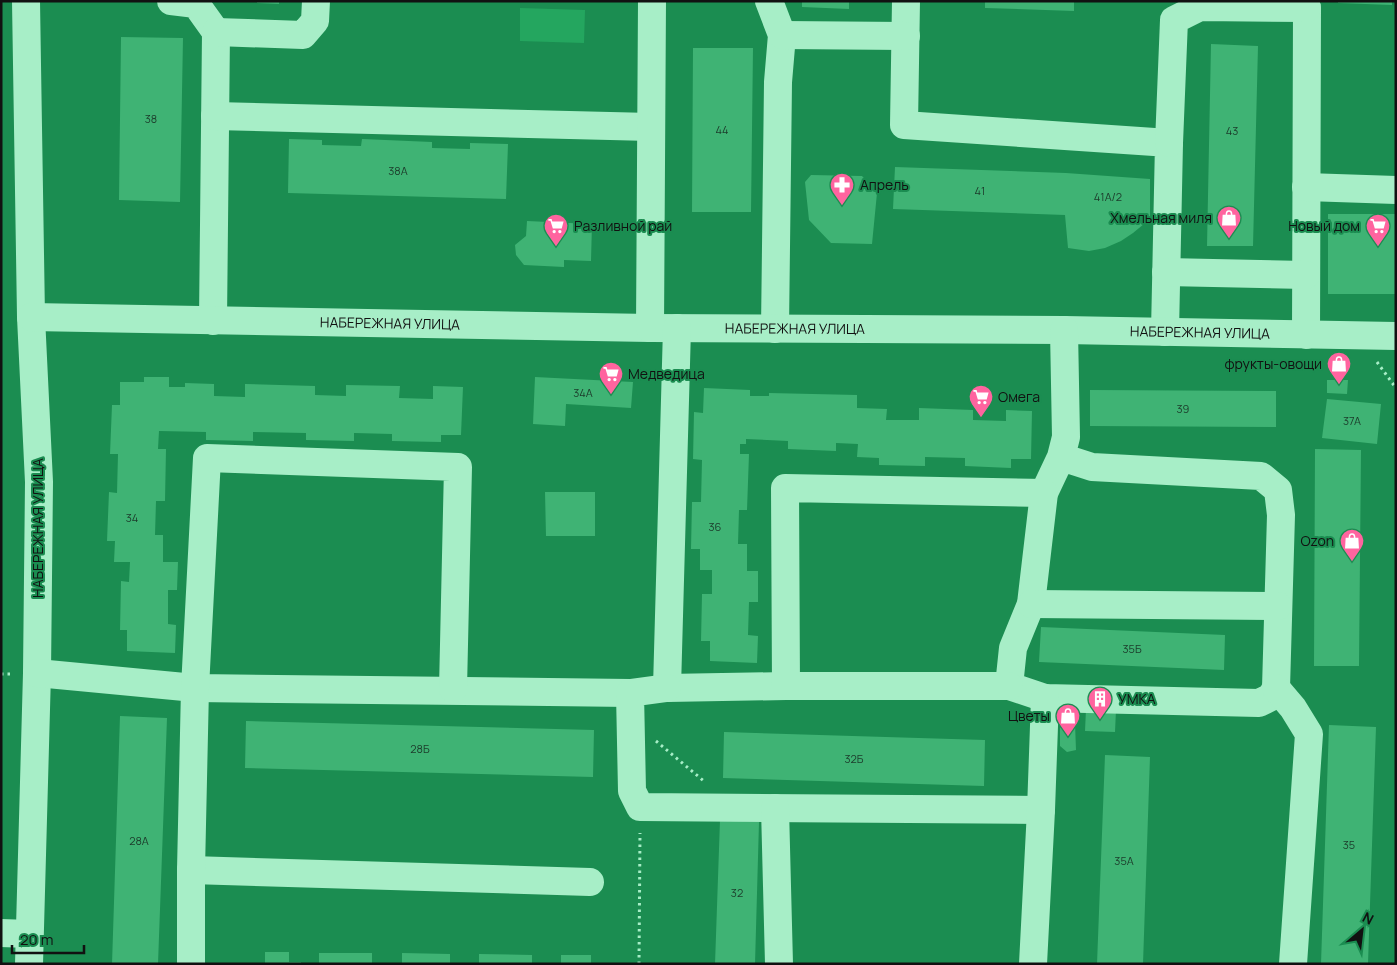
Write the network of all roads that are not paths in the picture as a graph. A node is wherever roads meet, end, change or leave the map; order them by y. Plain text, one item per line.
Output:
1 (26, 1) edge
2 (316, 1) edge
3 (652, 1) edge
4 (769, 1) edge
5 (906, 1) edge
6 (178, 2) edge
7 (1303, 5) edge
8 (216, 32) junction
9 (782, 35) junction
10 (906, 36) junction
11 (215, 116) junction
12 (651, 127) junction
13 (1169, 143) junction
14 (1306, 187) junction
15 (1396, 190) edge
16 (1166, 272) junction
17 (1306, 275) junction
18 (31, 317) junction
19 (213, 321) junction
20 (650, 328) junction
21 (677, 328) junction
22 (775, 329) junction
23 (1064, 330) junction
24 (1165, 332) junction
25 (1306, 335) junction
26 (1396, 336) edge
27 (1061, 458) junction
28 (1044, 492) junction
29 (1031, 604) junction
30 (1278, 606) junction
31 (37, 673) junction
32 (786, 686) junction
33 (1009, 686) junction
34 (195, 688) junction
35 (667, 688) junction
36 (1276, 688) junction
37 (453, 690) junction
38 (630, 692) junction
39 (1045, 698) junction
40 (776, 808) junction
41 (1041, 810) junction
42 (191, 870) junction
43 (590, 882) dead end
44 (1, 934) edge
45 (29, 934) junction
46 (29, 964) edge
47 (191, 964) edge
48 (779, 964) edge
49 (1033, 964) edge
50 (1293, 964) edge

1 - 18 street
2 - 8 street
3 - 12 street
4 - 9 street
5 - 10 street
6 - 8 street
7 - 13 street
7 - 14 street
8 - 11 street
9 - 10 street
9 - 22 street
10 - 13 street
11 - 12 street
11 - 19 street
12 - 20 street
13 - 16 street
14 - 15 street
14 - 17 street
16 - 17 street
16 - 24 street
17 - 25 street
18 - 19 street, НАБЕРЕЖНАЯ УЛИЦА
18 - 31 street, НАБЕРЕЖНАЯ УЛИЦА
19 - 20 street, НАБЕРЕЖНАЯ УЛИЦА
20 - 21 street, НАБЕРЕЖНАЯ УЛИЦА
21 - 22 street, НАБЕРЕЖНАЯ УЛИЦА
21 - 35 street
22 - 23 street, НАБЕРЕЖНАЯ УЛИЦА
23 - 24 street, НАБЕРЕЖНАЯ УЛИЦА
23 - 27 street
24 - 25 street, НАБЕРЕЖНАЯ УЛИЦА
25 - 26 street, НАБЕРЕЖНАЯ УЛИЦА
27 - 28 street
27 - 30 street
28 - 29 street
28 - 32 street
29 - 30 street
29 - 33 street
30 - 36 street
31 - 34 street
31 - 45 street, НАБЕРЕЖНАЯ УЛИЦА
32 - 33 street
32 - 35 street
33 - 39 street
34 - 37 street
34 - 37 street
34 - 42 street
35 - 38 street
36 - 39 street
36 - 50 street
37 - 38 street
38 - 40 street
39 - 41 street
40 - 41 street
40 - 48 street
41 - 49 street
42 - 43 street
42 - 47 street
44 - 45 street
45 - 46 street, НАБЕРЕЖНАЯ УЛИЦА

